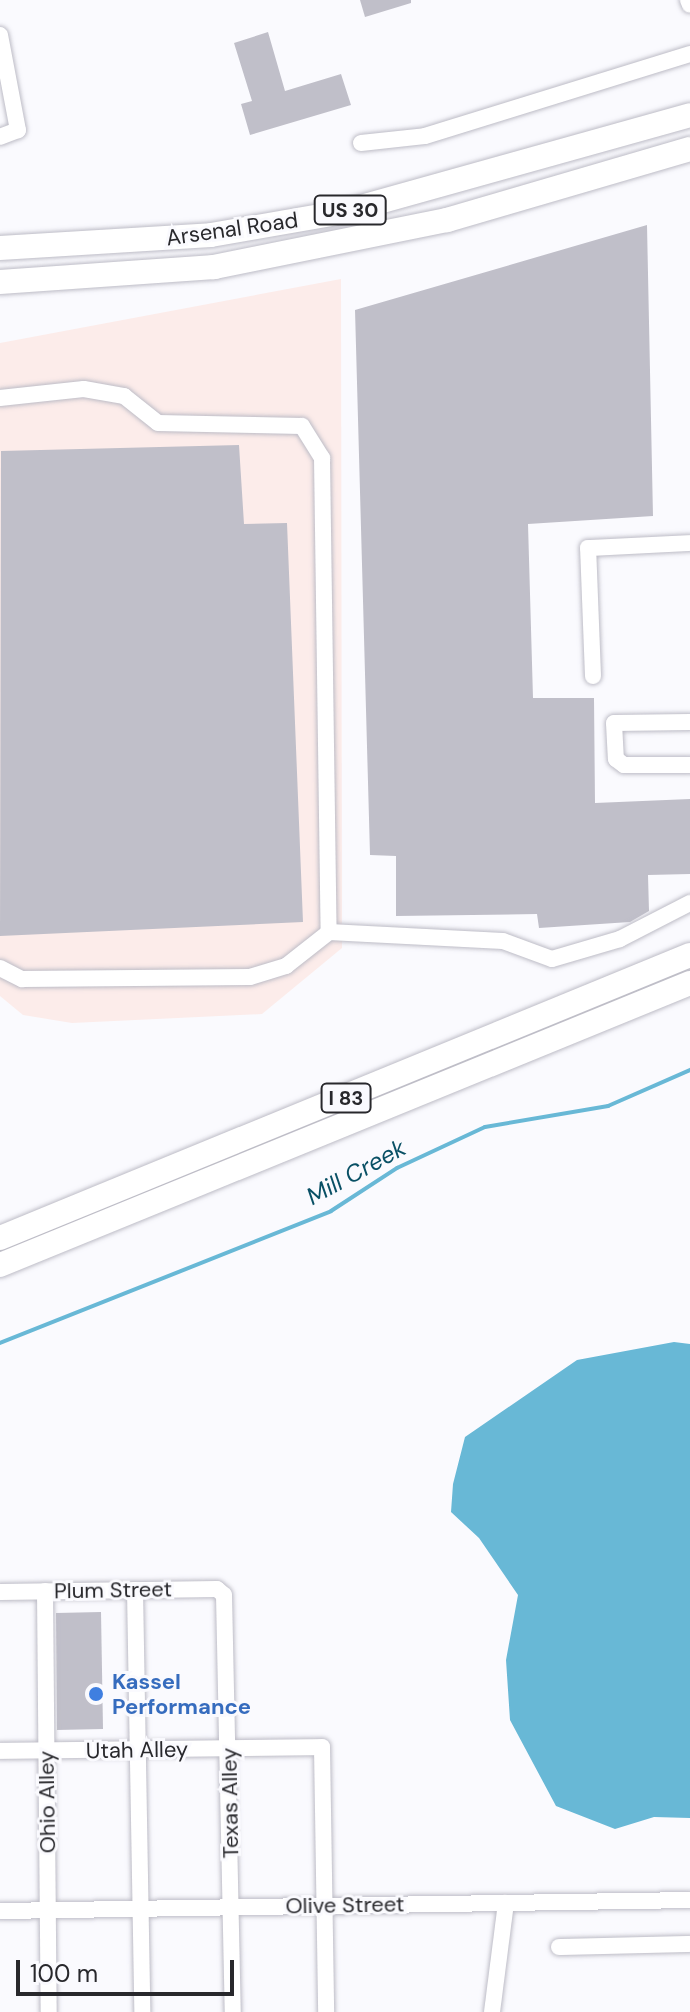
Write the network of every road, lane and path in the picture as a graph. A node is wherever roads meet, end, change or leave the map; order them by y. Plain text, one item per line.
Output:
1 (0, 35) edge
2 (690, 54) edge
3 (690, 115) edge
4 (0, 137) edge
5 (361, 143) dead end
6 (690, 149) edge
7 (0, 248) edge
8 (0, 282) edge
9 (0, 398) edge
10 (690, 543) edge
11 (593, 676) dead end
12 (690, 722) edge
13 (690, 765) edge
14 (690, 903) edge
15 (329, 932) junction
16 (690, 955) edge
17 (0, 968) edge
18 (690, 983) edge
19 (0, 1238) edge
20 (0, 1265) edge
21 (135, 1590) junction
22 (45, 1591) junction
23 (0, 1592) edge
24 (224, 1595) joint
25 (138, 1749) junction
26 (229, 1749) junction
27 (46, 1750) junction
28 (0, 1751) edge
29 (690, 1900) edge
30 (506, 1903) junction
31 (325, 1906) junction
32 (231, 1907) junction
33 (140, 1909) junction
34 (48, 1910) junction
35 (0, 1911) edge
36 (690, 1944) edge
37 (559, 1947) dead end
38 (49, 2012) edge
39 (142, 2012) edge
40 (233, 2012) edge
41 (326, 2012) edge
42 (492, 2012) edge

1 - 4 street
2 - 5 street
3 - 7 highway, Arsenal Road / US 30
6 - 8 highway, Arsenal Road / US 30
9 - 15 street
10 - 11 street
12 - 13 street
14 - 15 street
15 - 17 street
16 - 19 highway, I 83
18 - 20 highway, I 83
21 - 22 street, Plum Street
21 - 24 street, Plum Street
21 - 25 street
22 - 23 street, Plum Street
22 - 27 street, Ohio Alley
24 - 26 street, Texas Alley
25 - 26 street, Utah Alley
25 - 27 street, Utah Alley
25 - 33 street
26 - 31 street, Utah Alley
26 - 32 street, Texas Alley
27 - 28 street, Utah Alley
27 - 34 street, Ohio Alley
29 - 30 street, Olive Street
30 - 31 street, Olive Street
30 - 42 street
31 - 32 street, Olive Street
31 - 41 street
32 - 33 street, Olive Street
32 - 40 street, Texas Alley
33 - 34 street, Olive Street
33 - 39 street
34 - 35 street, Olive Street
34 - 38 street, Ohio Alley
36 - 37 street

